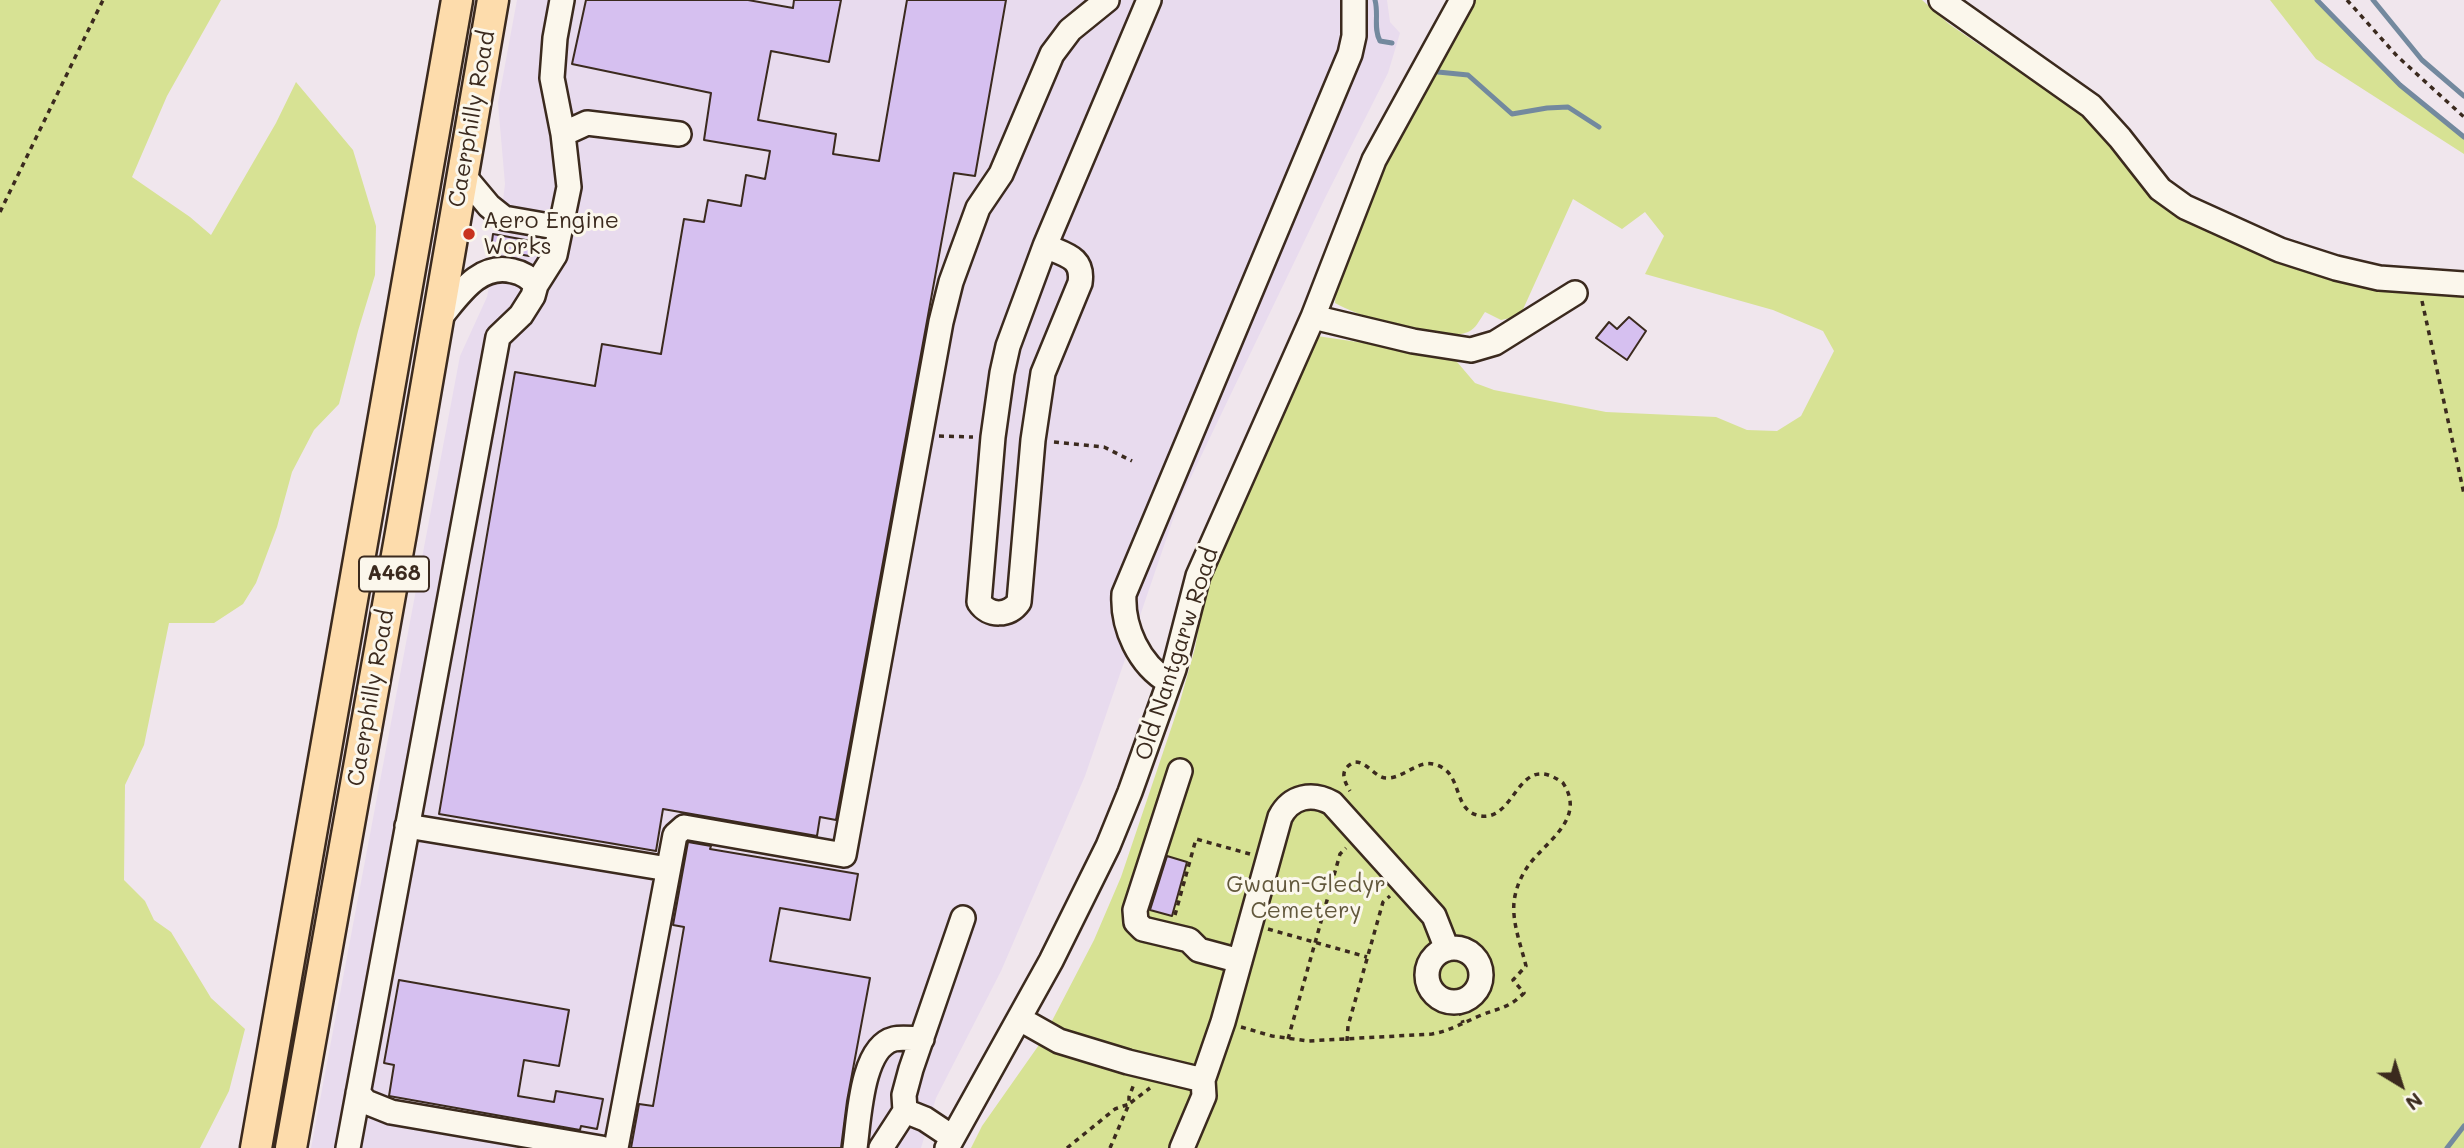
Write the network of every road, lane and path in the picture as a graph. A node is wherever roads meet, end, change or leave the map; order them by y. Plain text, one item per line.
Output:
1 (103, 0) edge
2 (457, 0) edge
3 (493, 0) edge
4 (562, 0) edge
5 (1107, 0) edge
6 (1149, 0) edge
7 (1354, 0) edge
8 (1462, 0) edge
9 (1941, 0) edge
10 (2347, 0) edge
11 (2464, 117) edge
12 (563, 134) junction
13 (679, 134) dead end
14 (463, 175) junction
15 (0, 212) edge
16 (561, 228) junction
17 (1045, 246) junction
18 (2421, 281) junction
19 (2464, 284) edge
20 (536, 285) junction
21 (1575, 293) dead end
22 (1313, 317) junction
23 (438, 320) junction
24 (2464, 494) edge
25 (1172, 675) junction
26 (1180, 771) dead end
27 (407, 826) junction
28 (1361, 835) junction
29 (1256, 856) dead end
30 (668, 869) junction
31 (1404, 883) junction
32 (1175, 915) dead end
33 (963, 918) dead end
34 (1260, 926) dead end
35 (1315, 943) junction
36 (1447, 949) junction
37 (1367, 957) junction
38 (1240, 961) junction
39 (1457, 1001) junction
40 (1020, 1019) junction
41 (1463, 1023) dead end
42 (922, 1039) junction
43 (1288, 1039) dead end
44 (1347, 1041) dead end
45 (1142, 1065) junction
46 (1203, 1080) junction
47 (1151, 1087) dead end
48 (358, 1093) junction
49 (1129, 1104) junction
50 (905, 1111) junction
51 (949, 1143) edge
52 (256, 1148) edge
53 (291, 1148) edge
54 (348, 1148) edge
55 (601, 1148) edge
56 (616, 1148) edge
57 (855, 1148) edge
58 (881, 1148) edge
59 (1068, 1148) edge
60 (1110, 1148) edge
61 (1182, 1148) edge

1 - 15 path
2 - 52 main road, Caerphilly Road / A468
3 - 14 main road, Caerphilly Road / A468
4 - 12 street
5 - 30 street
6 - 17 street
7 - 25 street
8 - 22 street, Old Nantgarw Road
9 - 18 street
10 - 11 path
12 - 13 street
12 - 16 street
14 - 16 street
14 - 23 main road, Caerphilly Road / A468
16 - 20 street
17 - 17 street
18 - 19 street
18 - 24 path
20 - 23 street
20 - 27 street
21 - 22 street
22 - 25 street, Old Nantgarw Road
23 - 53 main road, Caerphilly Road / A468
25 - 40 street, Old Nantgarw Road
26 - 38 street
27 - 30 street
27 - 48 street
28 - 31 street
28 - 35 path
28 - 38 street
29 - 32 path
30 - 56 street
31 - 36 street
31 - 37 path
33 - 42 street
34 - 35 path
35 - 37 path
35 - 43 path
36 - 39 street
36 - 39 street
37 - 44 path
38 - 46 street
39 - 41 path
40 - 45 street
40 - 51 street, Old Nantgarw Road
42 - 50 street
42 - 57 street
45 - 46 street
45 - 49 path
46 - 61 street
47 - 49 path
48 - 54 street
48 - 55 street
49 - 59 path
49 - 60 path
50 - 51 street
50 - 58 street

